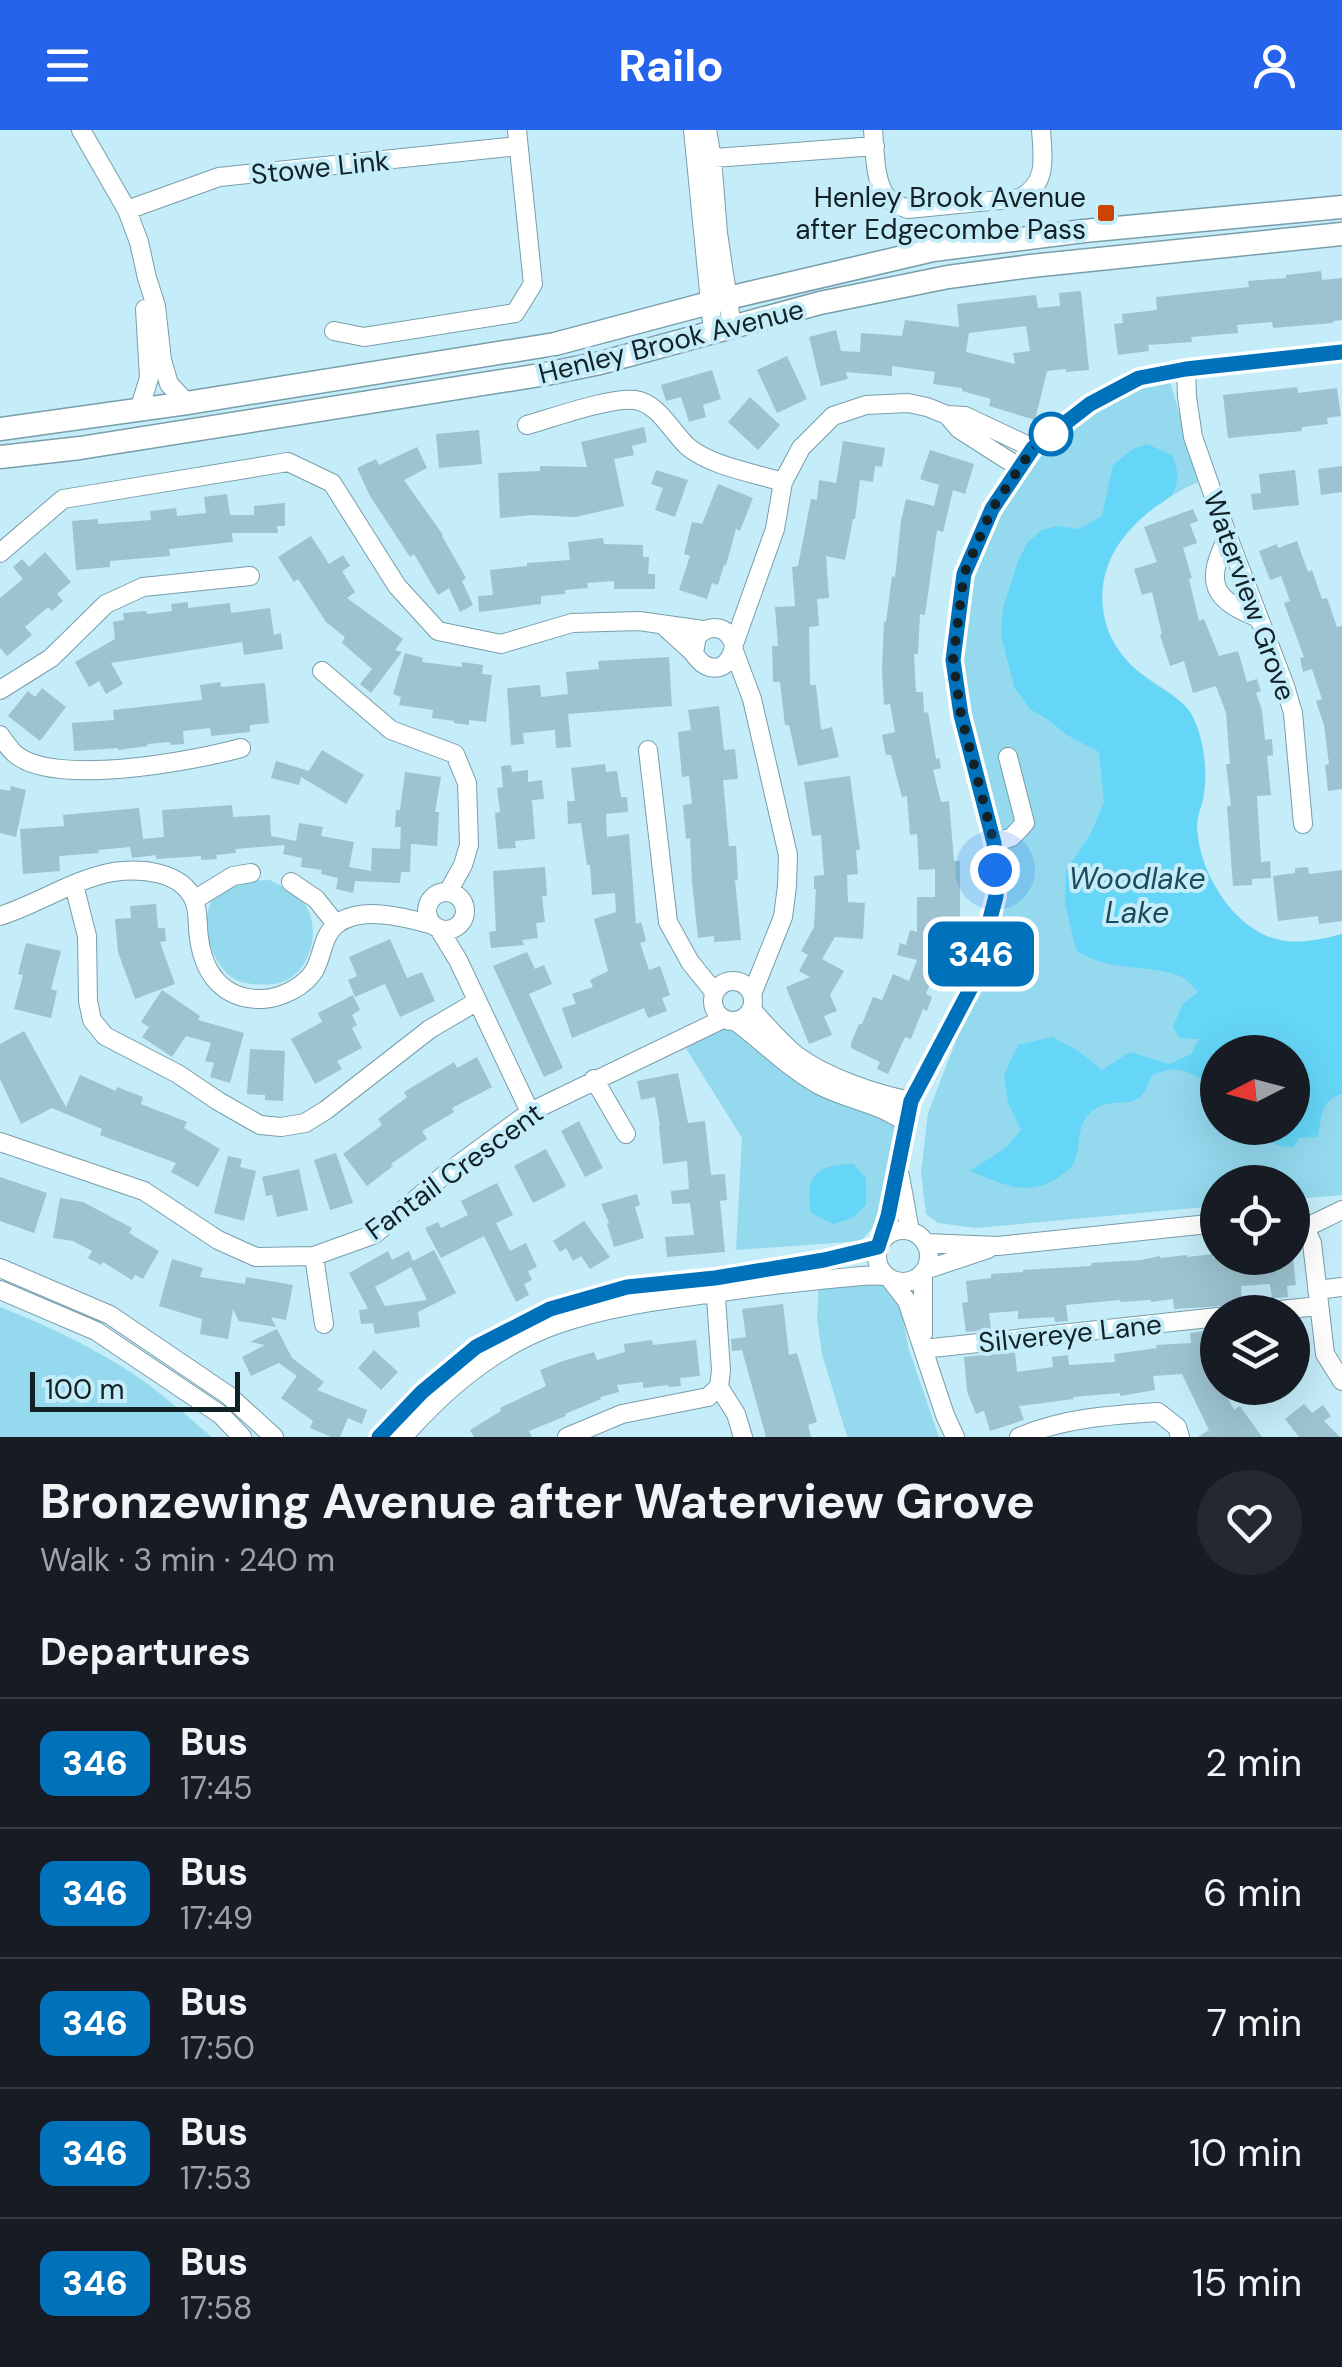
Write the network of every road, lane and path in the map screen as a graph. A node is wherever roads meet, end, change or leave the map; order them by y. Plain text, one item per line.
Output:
1 (81, 130) edge
2 (693, 130) edge
3 (706, 130) edge
4 (1041, 130) edge
5 (518, 138) edge
6 (874, 138) edge
7 (704, 159) junction
8 (1342, 207) edge
9 (127, 210) junction
10 (1342, 234) edge
11 (147, 278) junction
12 (719, 300) junction
13 (723, 330) junction
14 (334, 331) dead end
15 (1342, 352) edge
16 (1186, 369) junction
17 (187, 403) junction
18 (139, 410) junction
19 (948, 415) junction
20 (527, 424) dead end
21 (0, 429) edge
22 (1033, 448) junction
23 (0, 457) edge
24 (1020, 468) junction
25 (783, 482) junction
26 (1228, 537) junction
27 (0, 553) edge
28 (250, 576) dead end
29 (749, 598) junction
30 (1259, 618) junction
31 (664, 626) junction
32 (709, 629) junction
33 (734, 648) junction
34 (694, 652) junction
35 (716, 668) junction
36 (322, 671) dead end
37 (0, 690) edge
38 (752, 699) junction
39 (0, 735) edge
40 (242, 748) dead end
41 (648, 750) dead end
42 (214, 756) junction
43 (1008, 757) dead end
44 (232, 771) dead end
45 (1303, 824) dead end
46 (994, 843) junction
47 (250, 873) dead end
48 (290, 882) dead end
49 (74, 885) junction
50 (446, 897) junction
51 (194, 900) junction
52 (394, 914) junction
53 (0, 916) edge
54 (336, 924) junction
55 (442, 928) junction
56 (690, 962) junction
57 (743, 992) junction
58 (714, 996) junction
59 (476, 1002) junction
60 (729, 1020) junction
61 (683, 1037) junction
62 (594, 1079) junction
63 (911, 1101) junction
64 (530, 1112) junction
65 (906, 1124) junction
66 (626, 1134) dead end
67 (0, 1142) edge
68 (898, 1160) junction
69 (1342, 1210) edge
70 (1310, 1221) edge
71 (1200, 1225) edge
72 (910, 1231) junction
73 (1310, 1240) edge
74 (925, 1243) junction
75 (880, 1244) junction
76 (998, 1246) junction
77 (314, 1256) junction
78 (0, 1268) edge
79 (924, 1272) junction
80 (888, 1278) junction
81 (716, 1286) junction
82 (1342, 1287) edge
83 (0, 1290) edge
84 (1318, 1298) junction
85 (1310, 1300) edge
86 (1200, 1319) edge
87 (324, 1324) dead end
88 (923, 1349) junction
89 (1342, 1381) edge
90 (719, 1388) junction
91 (242, 1437) edge
92 (274, 1437) edge
93 (379, 1437) edge
94 (403, 1437) edge
95 (567, 1437) edge
96 (743, 1437) edge
97 (955, 1437) edge
98 (1019, 1437) edge
99 (1180, 1437) edge

1 - 9 street
2 - 7 street
3 - 7 street
4 - 6 street
5 - 9 street, Stowe Link
5 - 14 street
6 - 7 street
7 - 12 street
8 - 12 main road, Henley Brook Avenue
9 - 11 street
10 - 13 main road, Henley Brook Avenue
11 - 17 street
11 - 18 street
12 - 13 street
12 - 17 main road, Henley Brook Avenue
13 - 23 main road, Henley Brook Avenue
15 - 16 street
16 - 22 street
16 - 26 street, Waterview Grove
17 - 18 main road, Henley Brook Avenue
18 - 21 main road, Henley Brook Avenue
19 - 22 street
19 - 24 street
19 - 25 street
20 - 25 street
22 - 24 street
24 - 46 street
25 - 29 street
26 - 30 street, Waterview Grove
26 - 30 street
27 - 31 street
28 - 37 street
29 - 32 street
29 - 33 street
30 - 45 street, Waterview Grove
31 - 32 street
31 - 34 street
32 - 33 street
32 - 34 street
33 - 35 street
33 - 38 street
34 - 35 street
35 - 38 street
36 - 50 street
38 - 57 street
39 - 42 street
40 - 42 street
41 - 56 street
42 - 44 street
43 - 46 street
46 - 63 street
47 - 51 street
48 - 54 street
49 - 51 street
49 - 53 street
49 - 59 street
50 - 52 street
50 - 55 street
50 - 55 street
51 - 54 street
52 - 54 street
52 - 55 street
55 - 59 street
56 - 57 street
56 - 58 street
57 - 58 street, Fantail Crescent
57 - 60 street, Fantail Crescent
57 - 63 street
58 - 60 street
58 - 61 street, Fantail Crescent
59 - 64 street
60 - 61 street, Fantail Crescent
60 - 65 street
61 - 62 street, Fantail Crescent
62 - 64 street, Fantail Crescent
62 - 66 street
63 - 65 street
64 - 77 street, Fantail Crescent
65 - 68 street
67 - 77 street, Fantail Crescent
68 - 72 street
68 - 75 street
69 - 70 street
71 - 76 street
72 - 74 street
72 - 75 street
73 - 84 street
74 - 76 street
74 - 79 street
75 - 80 street
75 - 81 street
76 - 79 street
77 - 87 street
78 - 92 street
79 - 80 street
79 - 88 street
80 - 81 street
80 - 88 street
81 - 90 street
81 - 93 street
81 - 94 street
82 - 84 street
83 - 91 street
84 - 85 street
84 - 89 street
86 - 88 street, Silvereye Lane
88 - 97 street
90 - 95 street
90 - 96 street
98 - 99 street

